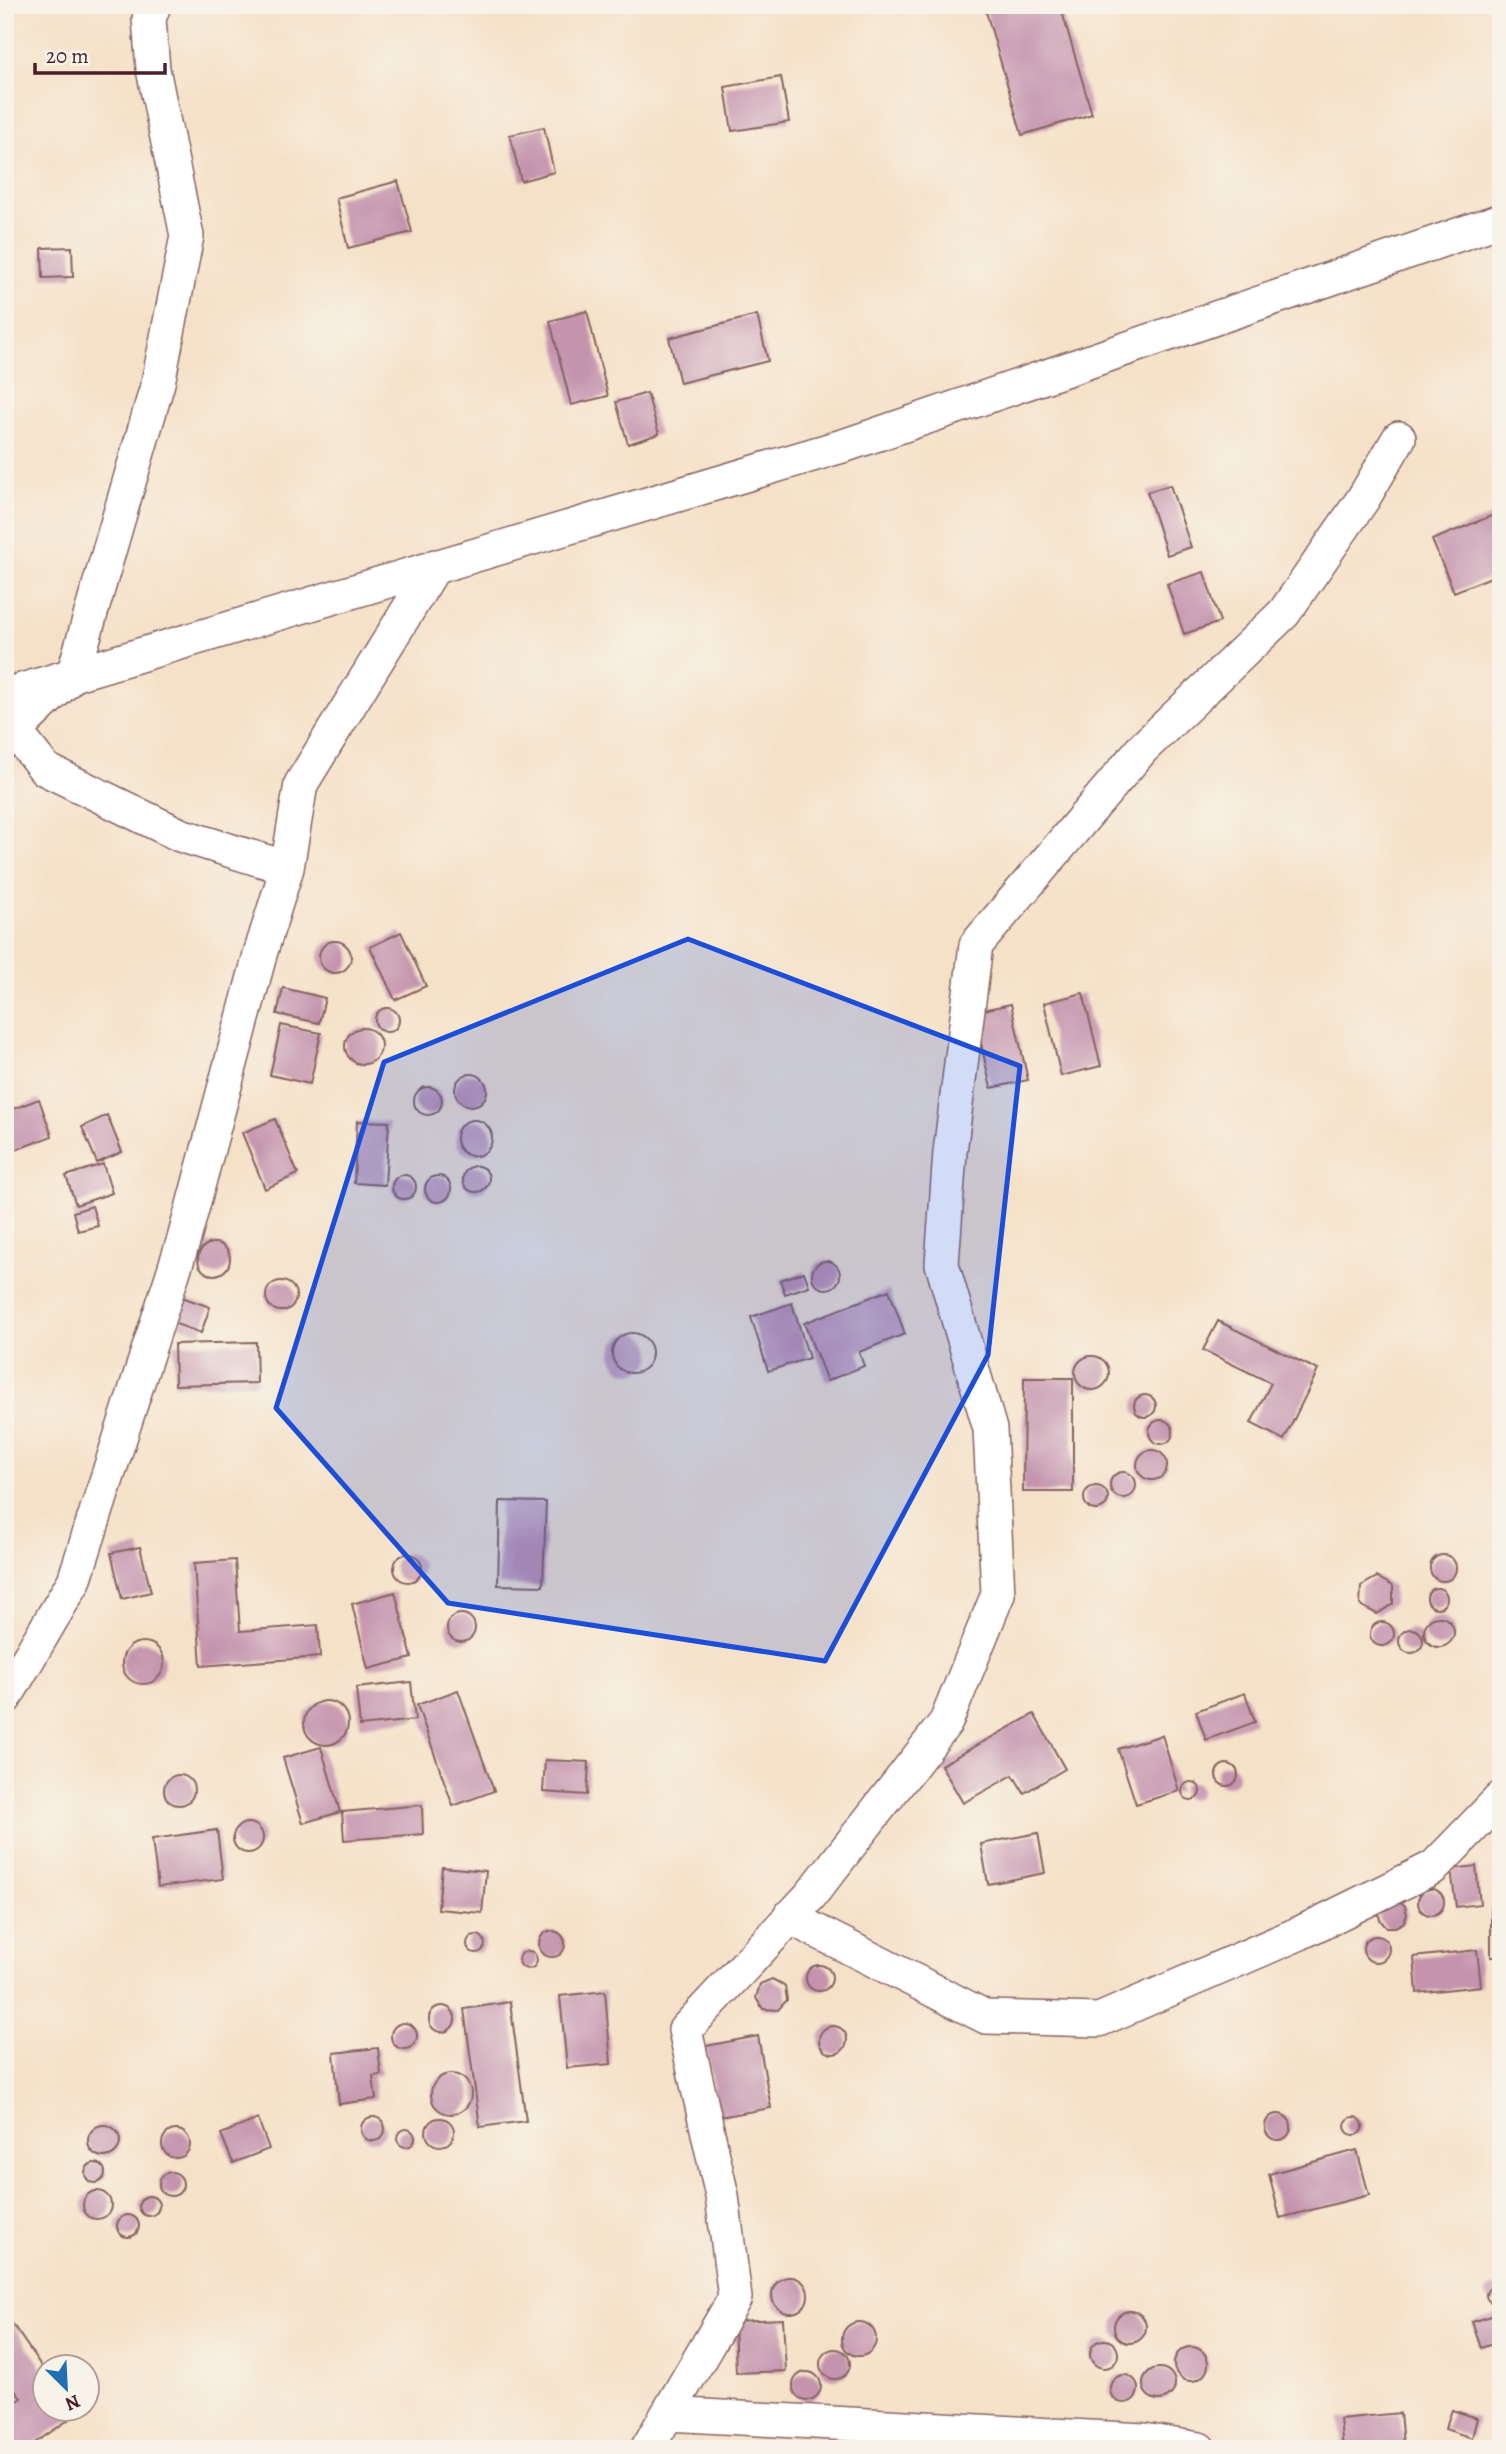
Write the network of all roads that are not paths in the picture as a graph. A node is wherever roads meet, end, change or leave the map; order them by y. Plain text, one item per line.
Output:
1 (154, 5) edge
2 (1501, 220) edge
3 (1399, 438) dead end
4 (435, 566) junction
5 (73, 675) junction
6 (5, 695) edge
7 (287, 868) junction
8 (5, 1698) edge
9 (1501, 1798) edge
10 (789, 1917) junction
11 (668, 2414) junction
12 (647, 2449) edge
13 (1199, 2449) edge

1 - 5 street
2 - 4 street
3 - 10 street
4 - 5 street
4 - 7 street
5 - 6 street
5 - 7 street
7 - 8 street
9 - 10 street
10 - 11 street
11 - 12 street
11 - 13 street

